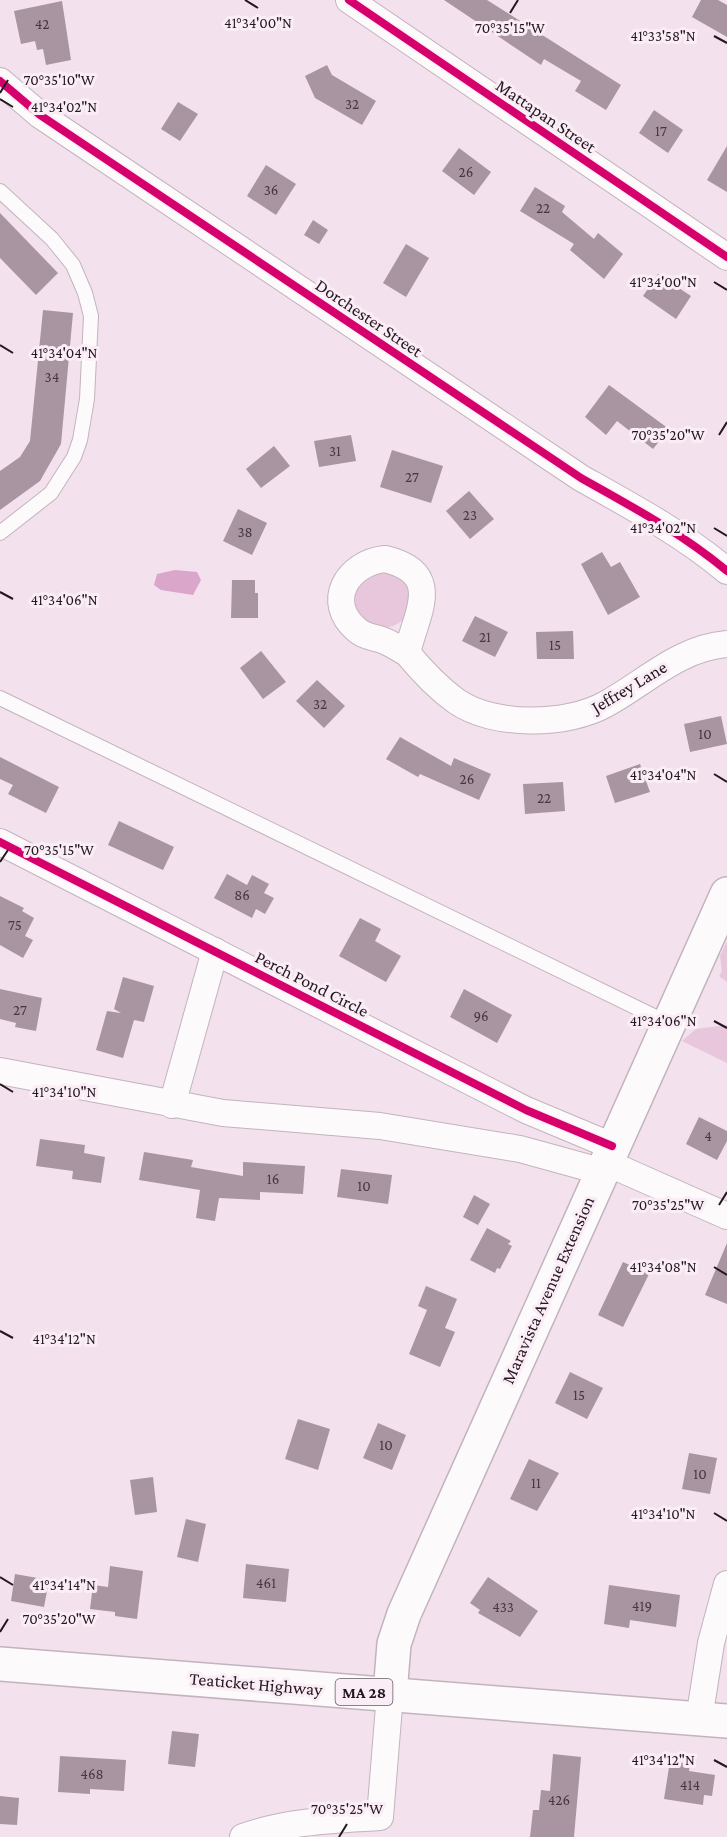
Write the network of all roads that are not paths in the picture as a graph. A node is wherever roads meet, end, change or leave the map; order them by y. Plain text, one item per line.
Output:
1 (349, 0) edge
2 (0, 81) edge
3 (0, 191) edge
4 (727, 257) edge
5 (0, 533) edge
6 (727, 571) edge
7 (727, 644) edge
8 (407, 653) dead end
9 (0, 698) edge
10 (0, 842) edge
11 (727, 894) edge
12 (215, 951) junction
13 (668, 1023) junction
14 (0, 1071) edge
15 (172, 1105) junction
16 (606, 1160) junction
17 (727, 1216) edge
18 (727, 1584) edge
19 (0, 1664) edge
20 (390, 1694) junction
21 (713, 1720) edge
22 (377, 1827) edge
23 (243, 1837) edge

1 - 4 street, Mattapan Street
2 - 6 street, Dorchester Street
3 - 5 lane
7 - 8 street, Jeffrey Lane
9 - 13 lane
10 - 12 street, Perch Pond Circle
11 - 13 main road, Maravista Avenue Extension
12 - 15 street
12 - 16 street, Perch Pond Circle
13 - 16 main road, Maravista Avenue Extension
14 - 15 street
15 - 16 street
16 - 17 street
16 - 20 main road, Maravista Avenue Extension
18 - 21 street
19 - 20 main road, Teaticket Highway / MA 28
20 - 21 main road, Teaticket Highway / MA 28
20 - 22 street
22 - 23 street

